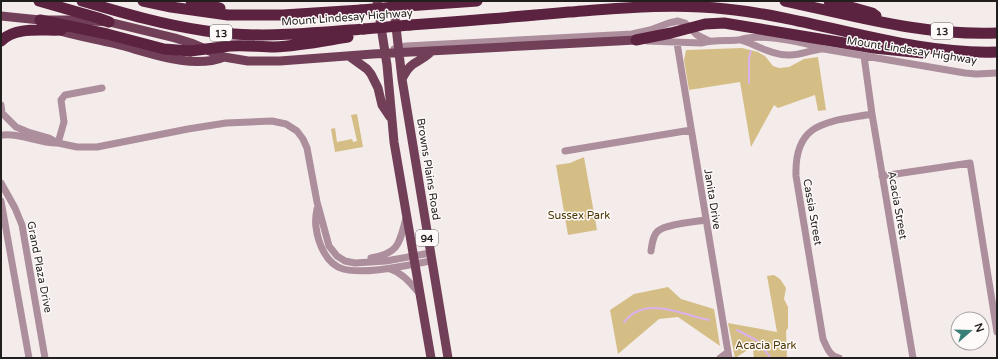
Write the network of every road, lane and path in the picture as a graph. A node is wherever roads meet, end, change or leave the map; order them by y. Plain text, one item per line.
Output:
1 (39, 1) edge
2 (82, 1) edge
3 (143, 1) edge
4 (191, 1) edge
5 (377, 1) edge
6 (393, 1) edge
7 (477, 1) edge
8 (785, 1) edge
9 (829, 1) edge
10 (241, 14) junction
11 (1, 16) edge
12 (40, 20) junction
13 (109, 22) junction
14 (887, 24) junction
15 (75, 28) junction
16 (690, 28) junction
17 (364, 29) junction
18 (56, 30) junction
19 (997, 33) edge
20 (636, 40) junction
21 (741, 40) junction
22 (785, 40) junction
23 (1, 41) edge
24 (709, 41) junction
25 (677, 42) junction
26 (824, 49) junction
27 (399, 50) junction
28 (223, 52) junction
29 (432, 52) junction
30 (957, 52) junction
31 (997, 52) edge
32 (385, 54) junction
33 (790, 55) junction
34 (349, 56) junction
35 (864, 56) junction
36 (997, 73) edge
37 (402, 79) junction
38 (102, 88) dead end
39 (1, 105) edge
40 (872, 114) junction
41 (3, 115) edge
42 (392, 119) junction
43 (691, 130) junction
44 (2, 136) edge
45 (58, 143) junction
46 (565, 151) dead end
47 (882, 176) junction
48 (1, 183) edge
49 (1, 201) edge
50 (317, 202) junction
51 (406, 218) junction
52 (705, 220) junction
53 (651, 251) dead end
54 (431, 257) junction
55 (414, 260) junction
56 (366, 262) junction
57 (389, 268) junction
58 (420, 294) junction
59 (997, 332) edge
60 (728, 355) edge
61 (29, 358) edge
62 (45, 358) edge
63 (431, 358) edge
64 (448, 358) edge
65 (720, 358) edge
66 (839, 358) edge
67 (913, 358) edge

1 - 13 highway
2 - 17 highway, Mount Lindesay Highway / 13
3 - 10 highway, Mount Lindesay Highway / 13
4 - 10 highway
5 - 32 main road
6 - 27 main road, Browns Plains Road
7 - 10 highway, Mount Lindesay Highway / 13, bridge
8 - 14 highway, Mount Lindesay Highway / 13
9 - 14 highway
11 - 12 main road, Mount Lindesay Highway
12 - 13 main road, Mount Lindesay Highway
12 - 15 highway
13 - 28 main road, Mount Lindesay Highway
14 - 19 highway, Mount Lindesay Highway / 13
15 - 18 highway
15 - 28 highway, bridge
16 - 20 highway
16 - 24 street, Mount Lindesay Highway
16 - 27 street, Mount Lindesay Highway
16 - 30 highway
17 - 28 highway
17 - 30 highway, Mount Lindesay Highway / 13, bridge
18 - 23 highway
18 - 28 main road
20 - 25 street, Mount Lindesay Highway
20 - 29 main road, Mount Lindesay Highway
21 - 22 street, Mount Lindesay Highway
21 - 24 street, Mount Lindesay Highway
21 - 33 street, Mount Lindesay Highway
22 - 26 street, Mount Lindesay Highway
22 - 33 street
24 - 25 street, Mount Lindesay Highway
25 - 43 street, Janita Drive
26 - 33 street, Mount Lindesay Highway
26 - 35 street, Mount Lindesay Highway
27 - 29 main road, Mount Lindesay Highway
27 - 32 main road, Mount Lindesay Highway
27 - 37 main road, Browns Plains Road / 94
28 - 34 main road, Mount Lindesay Highway
29 - 37 main road
30 - 31 highway, Mount Lindesay Highway / 13
32 - 34 main road, Mount Lindesay Highway
32 - 42 main road, 94
34 - 42 main road
35 - 36 street, Mount Lindesay Highway
35 - 40 street, Acacia Street
37 - 54 main road, Browns Plains Road / 94
38 - 45 street
39 - 41 street
40 - 47 street, Acacia Street
40 - 66 street, Cassia Street
41 - 44 street
41 - 45 street
42 - 51 main road, 94
43 - 46 street
43 - 52 street, Janita Drive
44 - 45 street
45 - 50 street
47 - 59 street
47 - 67 street, Acacia Street
48 - 62 street, Grand Plaza Drive
49 - 61 street
50 - 56 street
50 - 57 street
51 - 55 main road, 94
51 - 56 street
52 - 53 street
52 - 60 street, Janita Drive
54 - 55 street
54 - 64 main road, Browns Plains Road / 94
55 - 56 street
55 - 57 street
55 - 58 main road, 94
57 - 58 street
58 - 63 main road, 94
60 - 65 street

